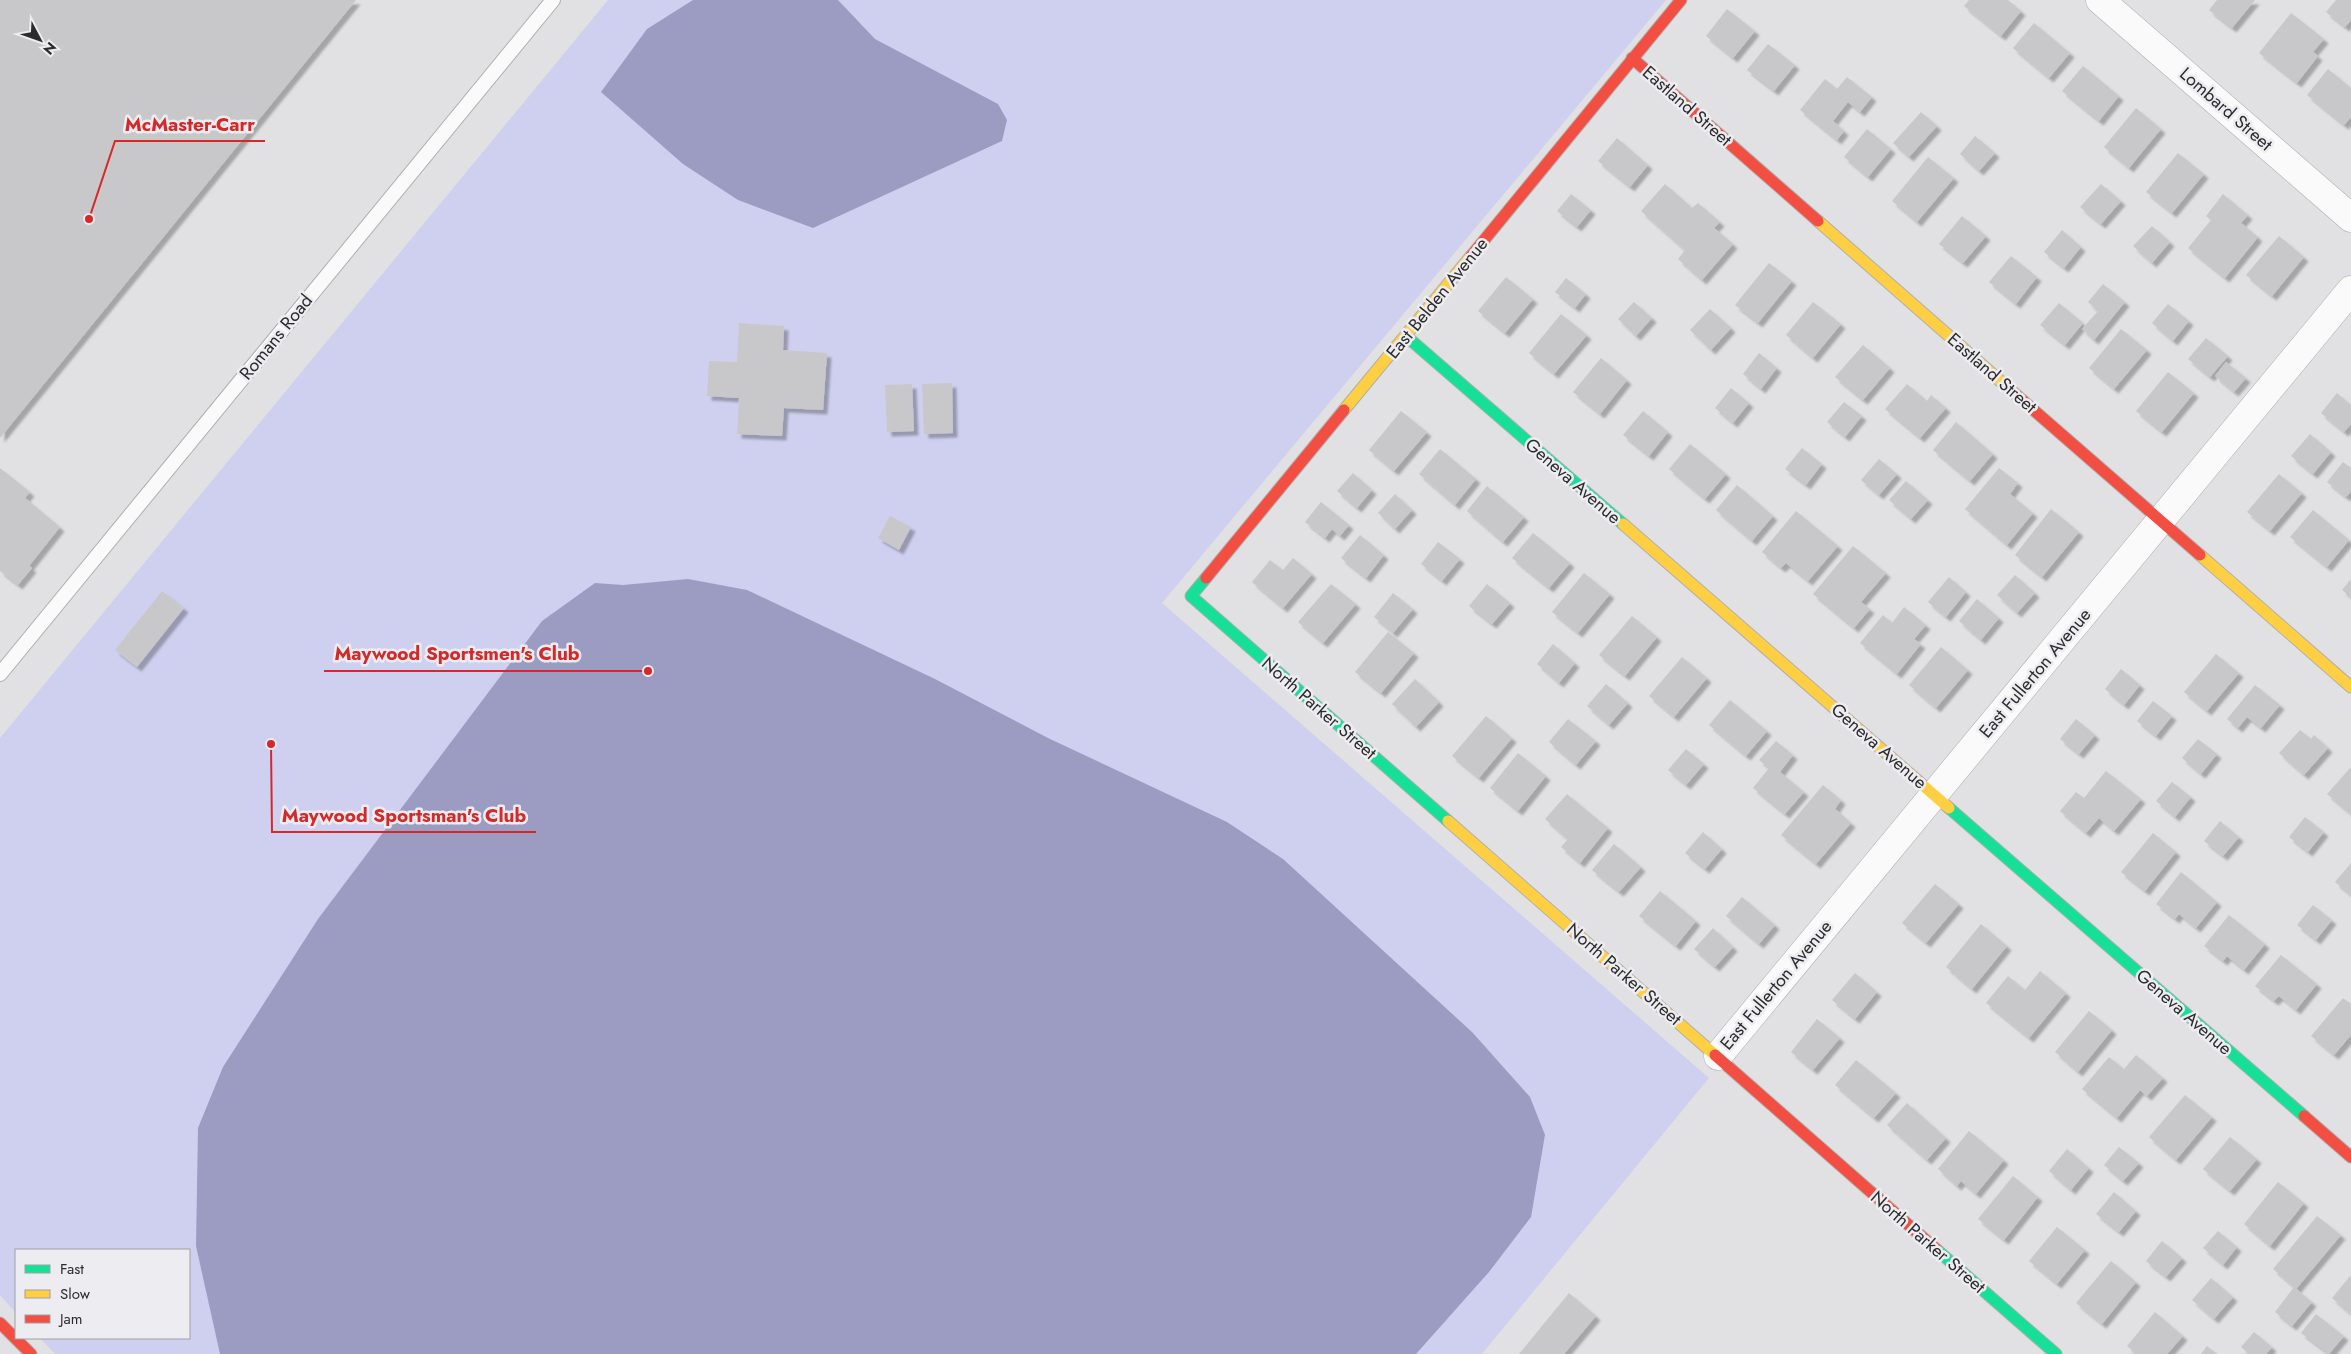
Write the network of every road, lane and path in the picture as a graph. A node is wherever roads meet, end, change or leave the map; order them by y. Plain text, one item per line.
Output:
1 (553, 0) edge
2 (1681, 0) edge
3 (2100, 0) edge
4 (1632, 58) junction
5 (2351, 218) edge
6 (2351, 290) edge
7 (1406, 336) junction
8 (2161, 521) junction
9 (1191, 596) joint
10 (0, 674) edge
11 (2351, 687) edge
12 (1934, 795) junction
13 (1718, 1056) junction
14 (2351, 1157) edge
15 (0, 1323) edge
16 (15, 1338) edge
17 (16, 1339) edge
18 (31, 1354) edge
19 (2056, 1354) edge

1 - 10 lane, Romans Road
2 - 4 street, East Belden Avenue
3 - 5 street, Lombard Street
4 - 7 street, East Belden Avenue
4 - 8 street, Eastland Street
6 - 8 street, East Fullerton Avenue
7 - 9 street, East Belden Avenue
7 - 12 street, Geneva Avenue
8 - 11 street, Eastland Street
8 - 12 street, East Fullerton Avenue
9 - 13 street, North Parker Street
12 - 13 street, East Fullerton Avenue
12 - 14 street, Geneva Avenue
13 - 19 street, North Parker Street
15 - 16 street
17 - 18 street

